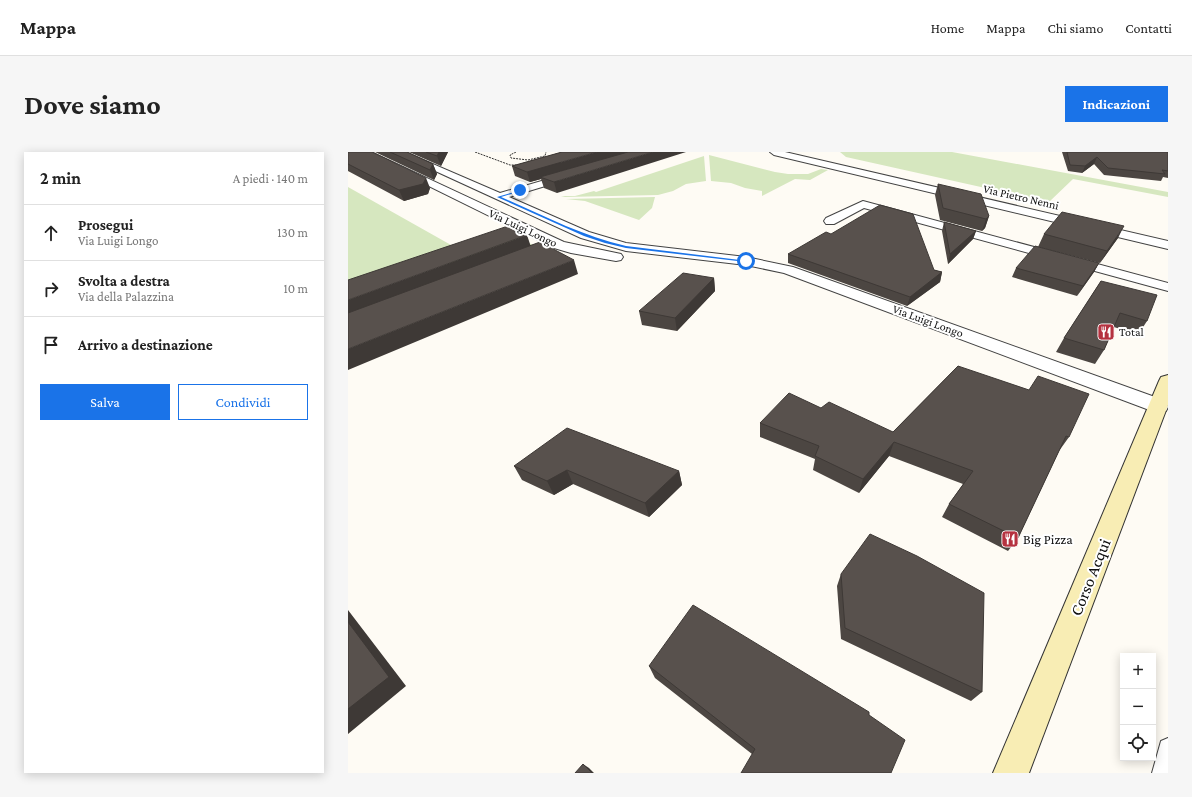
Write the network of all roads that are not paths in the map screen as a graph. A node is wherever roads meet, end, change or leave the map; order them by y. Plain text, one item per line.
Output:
1 (364, 152) edge
2 (398, 152) edge
3 (774, 152) edge
4 (808, 152) edge
5 (580, 172) edge
6 (498, 197) junction
7 (830, 221) dead end
8 (1168, 234) edge
9 (585, 235) junction
10 (559, 245) junction
11 (1168, 245) edge
12 (544, 251) edge
13 (692, 255) junction
14 (1168, 287) edge
15 (1168, 381) edge
16 (1158, 406) junction
17 (1168, 748) edge
18 (1011, 773) edge
19 (1162, 773) edge

1 - 10 street, Via Luigi Longo
2 - 6 street, Via Luigi Longo
3 - 11 street, Via Pietro Nenni
4 - 8 street, Via Pietro Nenni
5 - 6 street
6 - 9 street, Via Luigi Longo
7 - 14 street
9 - 10 street
9 - 13 street, Via Luigi Longo
10 - 12 street
10 - 13 street, Via Luigi Longo
13 - 16 street, Via Luigi Longo
15 - 16 street, Corso Acqui
16 - 18 street, Corso Acqui
17 - 19 lane

